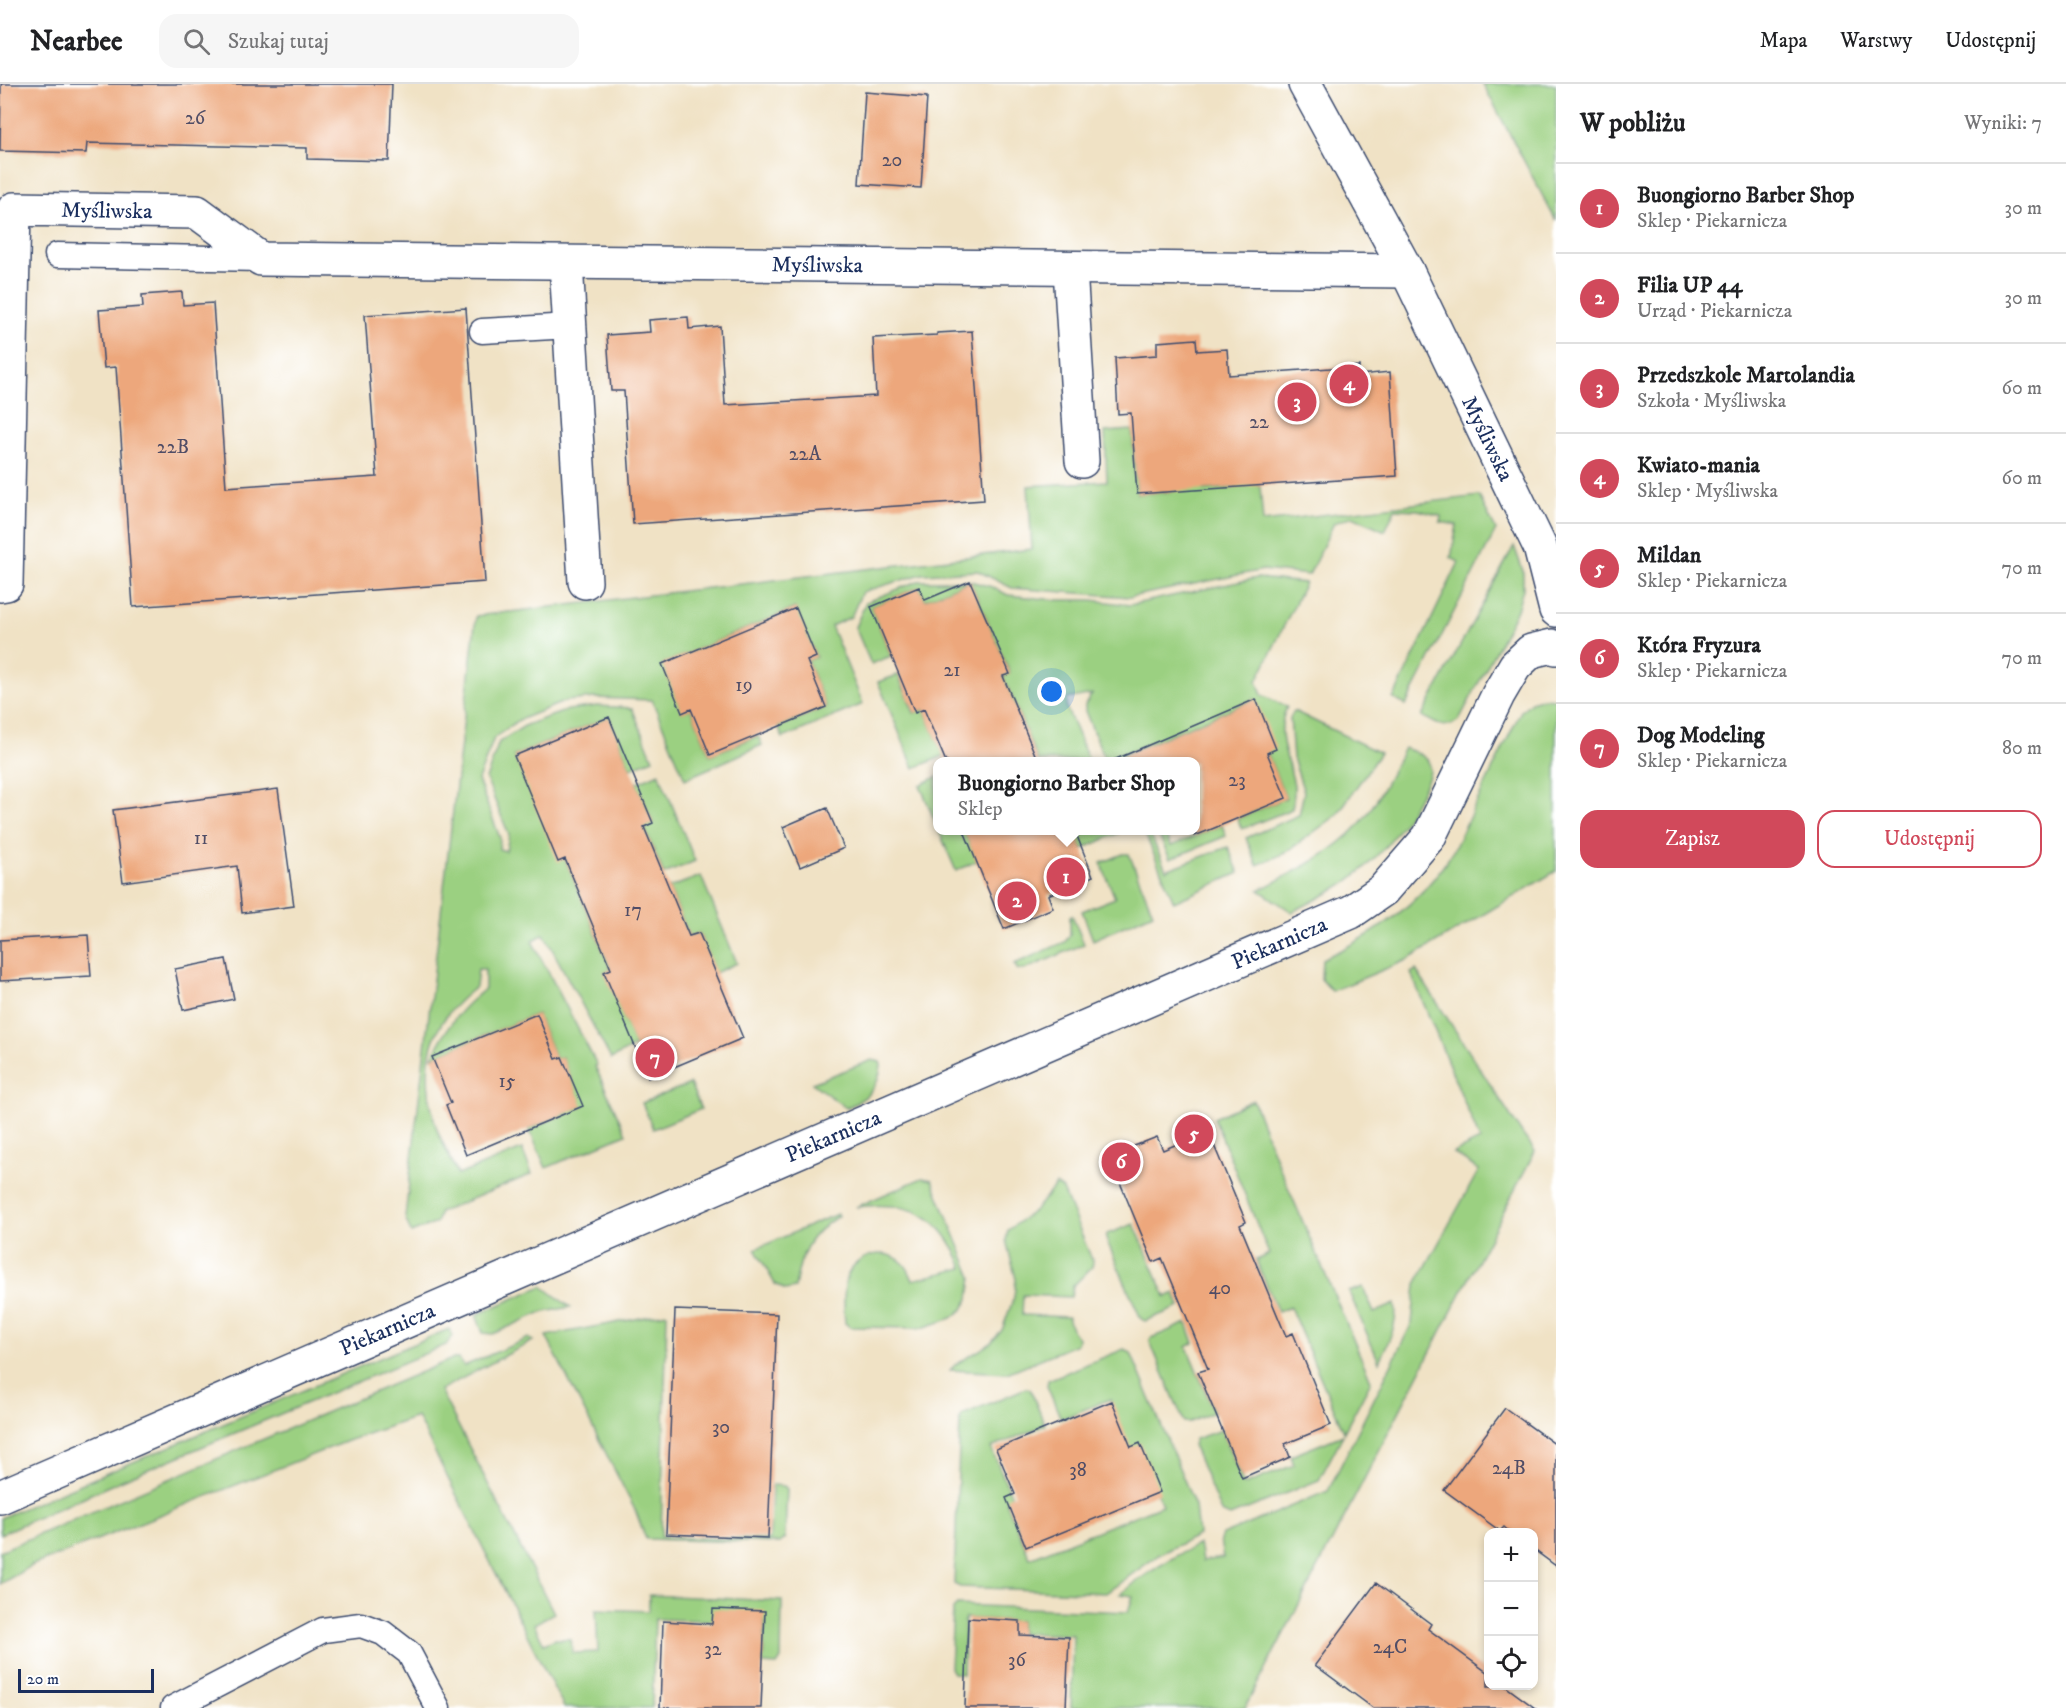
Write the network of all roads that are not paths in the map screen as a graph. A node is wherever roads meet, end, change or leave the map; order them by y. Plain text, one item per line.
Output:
1 (1305, 84) edge
2 (57, 255) dead end
3 (261, 259) junction
4 (566, 263) junction
5 (1070, 269) junction
6 (1407, 271) junction
7 (570, 326) junction
8 (482, 331) dead end
9 (1082, 461) dead end
10 (1548, 542) edge
11 (585, 582) dead end
12 (0, 585) edge
13 (1556, 609) edge
14 (1555, 642) edge
15 (0, 1497) edge
16 (180, 1706) edge
17 (438, 1708) edge

1 - 6 street, Myśliwska
2 - 3 lane
3 - 4 street, Myśliwska
3 - 12 street, Myśliwska
4 - 5 street, Myśliwska
4 - 7 street
5 - 6 street, Myśliwska
5 - 9 street
6 - 10 street, Myśliwska
7 - 8 lane
7 - 11 street
10 - 13 street, Myśliwska
14 - 15 street, Piekarnicza
16 - 17 lane

